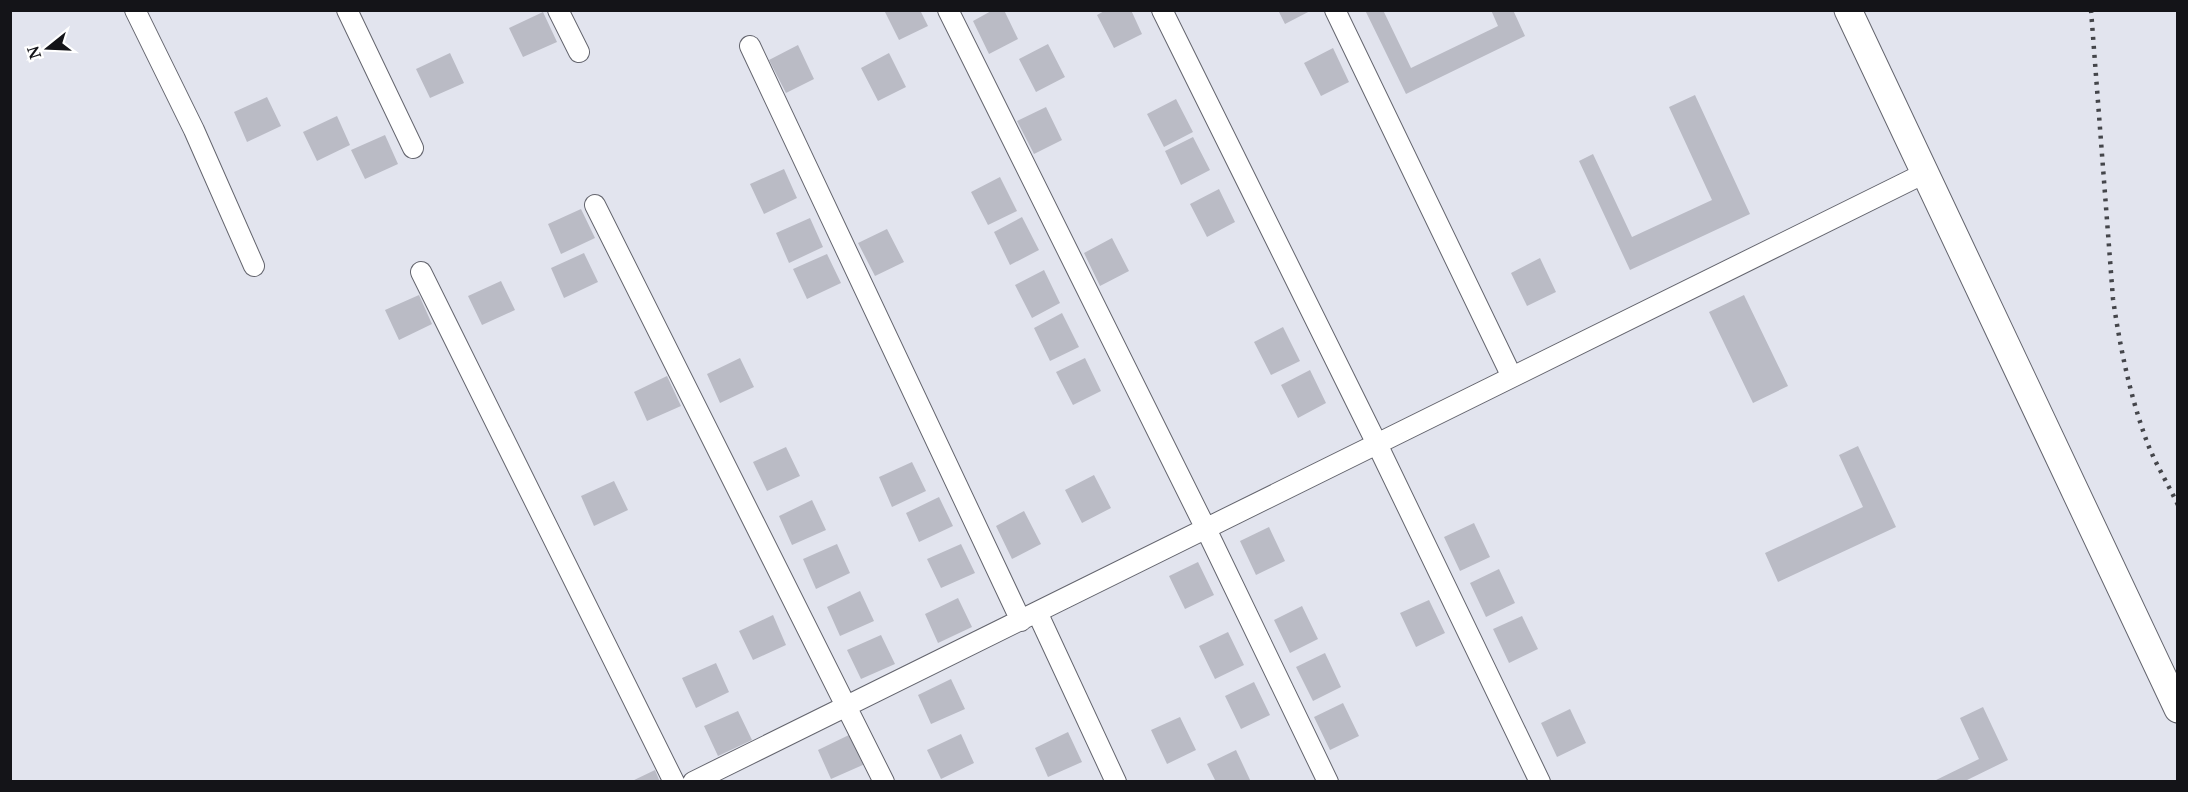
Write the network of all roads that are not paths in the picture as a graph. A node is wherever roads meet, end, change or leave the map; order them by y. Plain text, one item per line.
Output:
1 (135, 10) edge
2 (346, 10) edge
3 (558, 10) edge
4 (948, 10) edge
5 (1162, 10) edge
6 (1335, 10) edge
7 (1848, 10) edge
8 (750, 46) dead end
9 (579, 52) dead end
10 (413, 148) dead end
11 (1924, 173) junction
12 (595, 205) dead end
13 (254, 266) dead end
14 (421, 272) dead end
15 (1512, 377) junction
16 (1377, 444) junction
17 (1206, 529) junction
18 (1029, 616) junction
19 (847, 706) junction
20 (2178, 709) edge
21 (674, 782) edge
22 (693, 782) edge
23 (884, 782) edge
24 (1116, 782) edge
25 (1328, 782) edge
26 (1540, 782) edge

1 - 13 street
2 - 10 street
3 - 9 street
4 - 17 street
5 - 16 street
6 - 15 street
7 - 11 main road
8 - 18 street
11 - 15 street
11 - 20 main road
12 - 19 street
14 - 21 street
15 - 16 street
16 - 17 street
16 - 26 street
17 - 18 street
17 - 25 street
18 - 19 street
18 - 24 street
19 - 22 street
19 - 23 street

